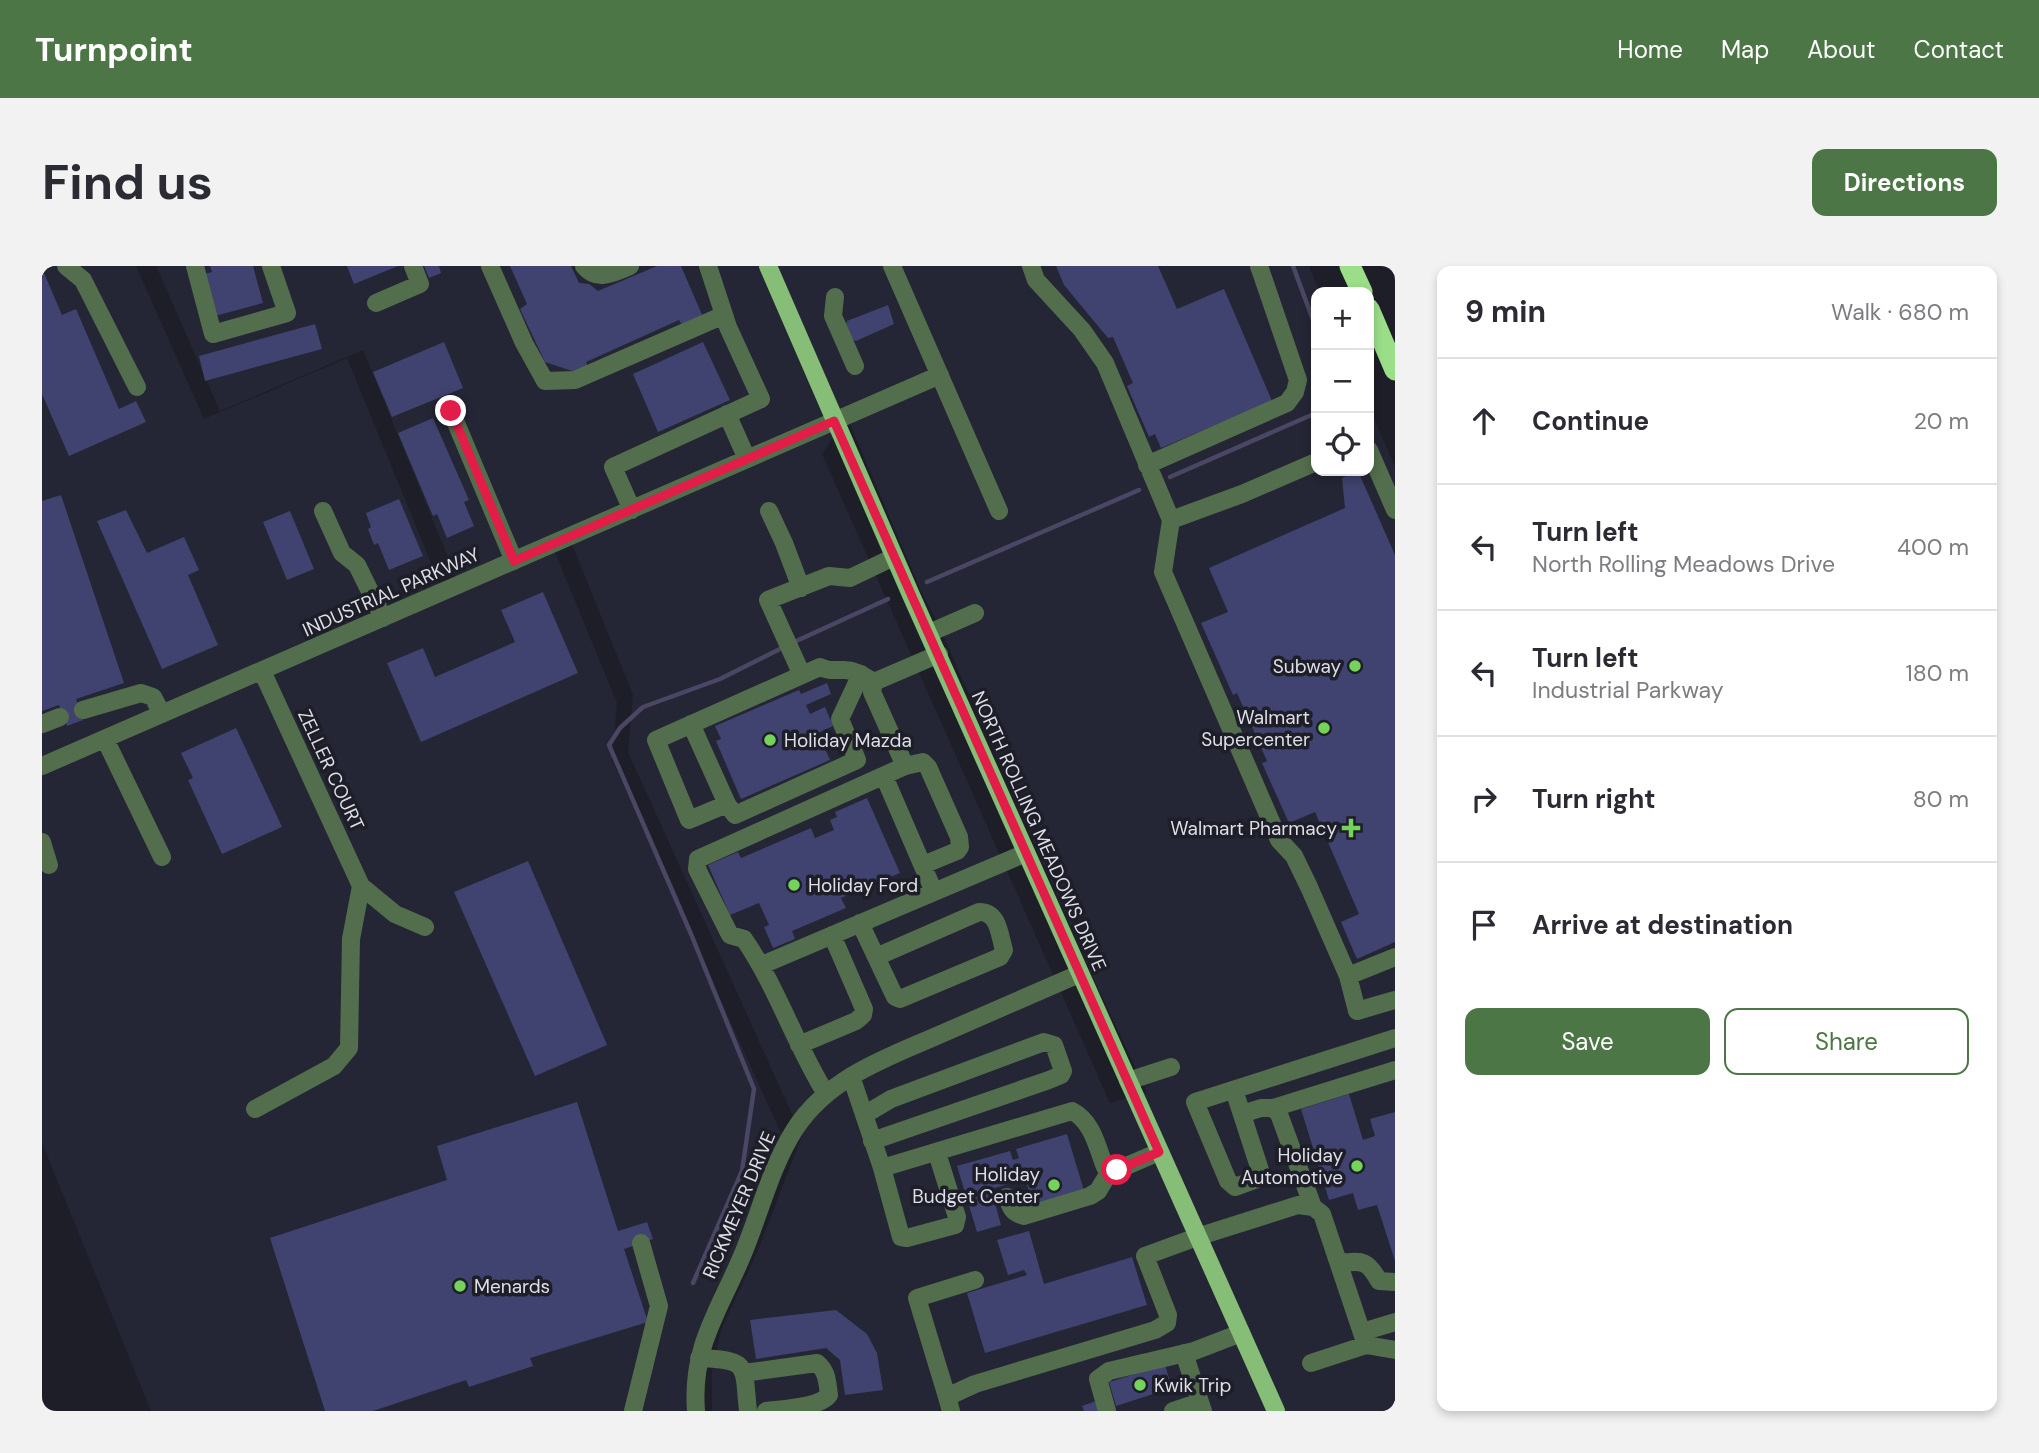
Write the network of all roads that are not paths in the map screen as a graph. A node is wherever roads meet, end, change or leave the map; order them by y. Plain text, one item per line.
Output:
1 (66, 266) edge
2 (195, 266) edge
3 (271, 266) edge
4 (413, 266) edge
5 (489, 266) edge
6 (584, 266) edge
7 (630, 266) edge
8 (708, 266) edge
9 (768, 266) edge
10 (892, 266) edge
11 (1031, 266) edge
12 (1258, 266) edge
13 (1350, 266) edge
14 (1360, 287) edge
15 (835, 297) dead end
16 (376, 303) dead end
17 (724, 315) junction
18 (1374, 321) edge
19 (855, 366) dead end
20 (1395, 370) edge
21 (940, 375) junction
22 (138, 387) dead end
23 (451, 411) dead end
24 (727, 414) junction
25 (834, 421) junction
26 (747, 459) junction
27 (1374, 462) edge
28 (1311, 464) edge
29 (1147, 465) junction
30 (632, 510) junction
31 (1395, 510) edge
32 (323, 511) dead end
33 (769, 511) dead end
34 (999, 511) dead end
35 (1171, 520) junction
36 (894, 557) junction
37 (514, 561) junction
38 (800, 588) junction
39 (975, 613) dead end
40 (383, 618) junction
41 (929, 633) junction
42 (939, 654) junction
43 (262, 671) junction
44 (802, 675) junction
45 (868, 678) junction
46 (83, 710) dead end
47 (162, 714) junction
48 (60, 718) dead end
49 (42, 724) edge
50 (691, 724) junction
51 (105, 739) junction
52 (42, 766) edge
53 (905, 766) junction
54 (884, 776) junction
55 (727, 804) junction
56 (42, 842) edge
57 (1026, 853) junction
58 (162, 857) dead end
59 (49, 865) dead end
60 (923, 865) junction
61 (361, 887) junction
62 (934, 892) junction
63 (860, 923) junction
64 (425, 927) dead end
65 (832, 935) junction
66 (876, 957) junction
67 (1395, 957) edge
68 (762, 965) junction
69 (1080, 974) junction
70 (1348, 976) junction
71 (1395, 1000) edge
72 (1395, 1038) edge
73 (799, 1045) junction
74 (1171, 1068) dead end
75 (1395, 1070) edge
76 (851, 1076) junction
77 (1128, 1081) junction
78 (1234, 1090) junction
79 (826, 1094) junction
80 (1273, 1108) junction
81 (256, 1109) dead end
82 (1242, 1114) junction
83 (864, 1115) junction
84 (872, 1141) junction
85 (1159, 1152) junction
86 (937, 1153) junction
87 (882, 1168) junction
88 (1110, 1171) junction
89 (1007, 1197) dead end
90 (1313, 1207) junction
91 (1197, 1237) junction
92 (641, 1244) dead end
93 (1339, 1263) junction
94 (975, 1280) dead end
95 (1395, 1282) edge
96 (1395, 1322) edge
97 (1241, 1333) junction
98 (1364, 1338) junction
99 (1395, 1350) edge
100 (1184, 1353) junction
101 (699, 1358) junction
102 (1311, 1363) dead end
103 (744, 1373) junction
104 (949, 1404) edge
105 (1201, 1407) edge
106 (633, 1411) edge
107 (695, 1411) edge
108 (748, 1411) edge
109 (766, 1411) edge
110 (1107, 1411) edge
111 (1173, 1411) edge
112 (1276, 1411) edge

1 - 22 street
2 - 3 street
4 - 16 street
5 - 17 street
6 - 7 street
8 - 17 street
9 - 25 main road, NORTH ROLLING MEADOWS DRIVE
10 - 21 street
11 - 29 street
12 - 29 street
13 - 14 highway
15 - 19 street
17 - 24 street
18 - 20 highway
21 - 25 street, INDUSTRIAL PARKWAY
21 - 34 street
23 - 37 street
24 - 26 street
24 - 30 street
25 - 26 street, INDUSTRIAL PARKWAY
25 - 36 main road, NORTH ROLLING MEADOWS DRIVE
26 - 30 street, INDUSTRIAL PARKWAY
27 - 31 street
28 - 35 street
29 - 35 street
30 - 37 street, INDUSTRIAL PARKWAY
32 - 40 street
33 - 38 street
35 - 70 street
36 - 38 street
36 - 41 main road, NORTH ROLLING MEADOWS DRIVE
37 - 40 street, INDUSTRIAL PARKWAY
38 - 44 street
39 - 41 street
40 - 43 street, INDUSTRIAL PARKWAY
41 - 42 main road, NORTH ROLLING MEADOWS DRIVE
42 - 45 street
42 - 57 main road, NORTH ROLLING MEADOWS DRIVE
43 - 47 street, INDUSTRIAL PARKWAY
43 - 61 street, ZELLER COURT
44 - 45 street
44 - 50 street
45 - 53 street
45 - 55 street
46 - 47 street
47 - 51 street, INDUSTRIAL PARKWAY
48 - 49 street
50 - 55 street
50 - 55 street
51 - 52 street, INDUSTRIAL PARKWAY
51 - 58 street
53 - 54 street
53 - 60 street
54 - 60 street
54 - 68 street
56 - 59 street
57 - 62 street
57 - 69 main road, NORTH ROLLING MEADOWS DRIVE
60 - 62 street
61 - 64 street
61 - 81 street
62 - 63 street
63 - 65 street
63 - 66 street
65 - 68 street
65 - 73 street
66 - 66 street
67 - 70 street
68 - 73 street
69 - 76 street, RICKMEYER DRIVE
69 - 77 main road, NORTH ROLLING MEADOWS DRIVE
70 - 71 street
72 - 78 street
73 - 79 street
74 - 77 street
75 - 80 street
76 - 79 street, RICKMEYER DRIVE
76 - 83 street
77 - 85 main road, NORTH ROLLING MEADOWS DRIVE
78 - 82 street
78 - 82 street
79 - 101 street, RICKMEYER DRIVE
80 - 82 street
80 - 90 street
83 - 84 street
83 - 84 street
84 - 87 street
85 - 88 street
85 - 91 main road, NORTH ROLLING MEADOWS DRIVE
86 - 87 street
86 - 87 street
86 - 88 street
88 - 89 street
90 - 91 street
90 - 93 street
91 - 97 main road, NORTH ROLLING MEADOWS DRIVE
91 - 104 street
92 - 106 street
93 - 95 street
93 - 98 street
94 - 104 street
96 - 98 street
97 - 100 street
97 - 112 main road, NORTH ROLLING MEADOWS DRIVE
98 - 99 street
98 - 102 street
100 - 105 street
100 - 110 street
101 - 103 street
101 - 107 street, RICKMEYER DRIVE
103 - 108 street
103 - 109 street
105 - 111 street

